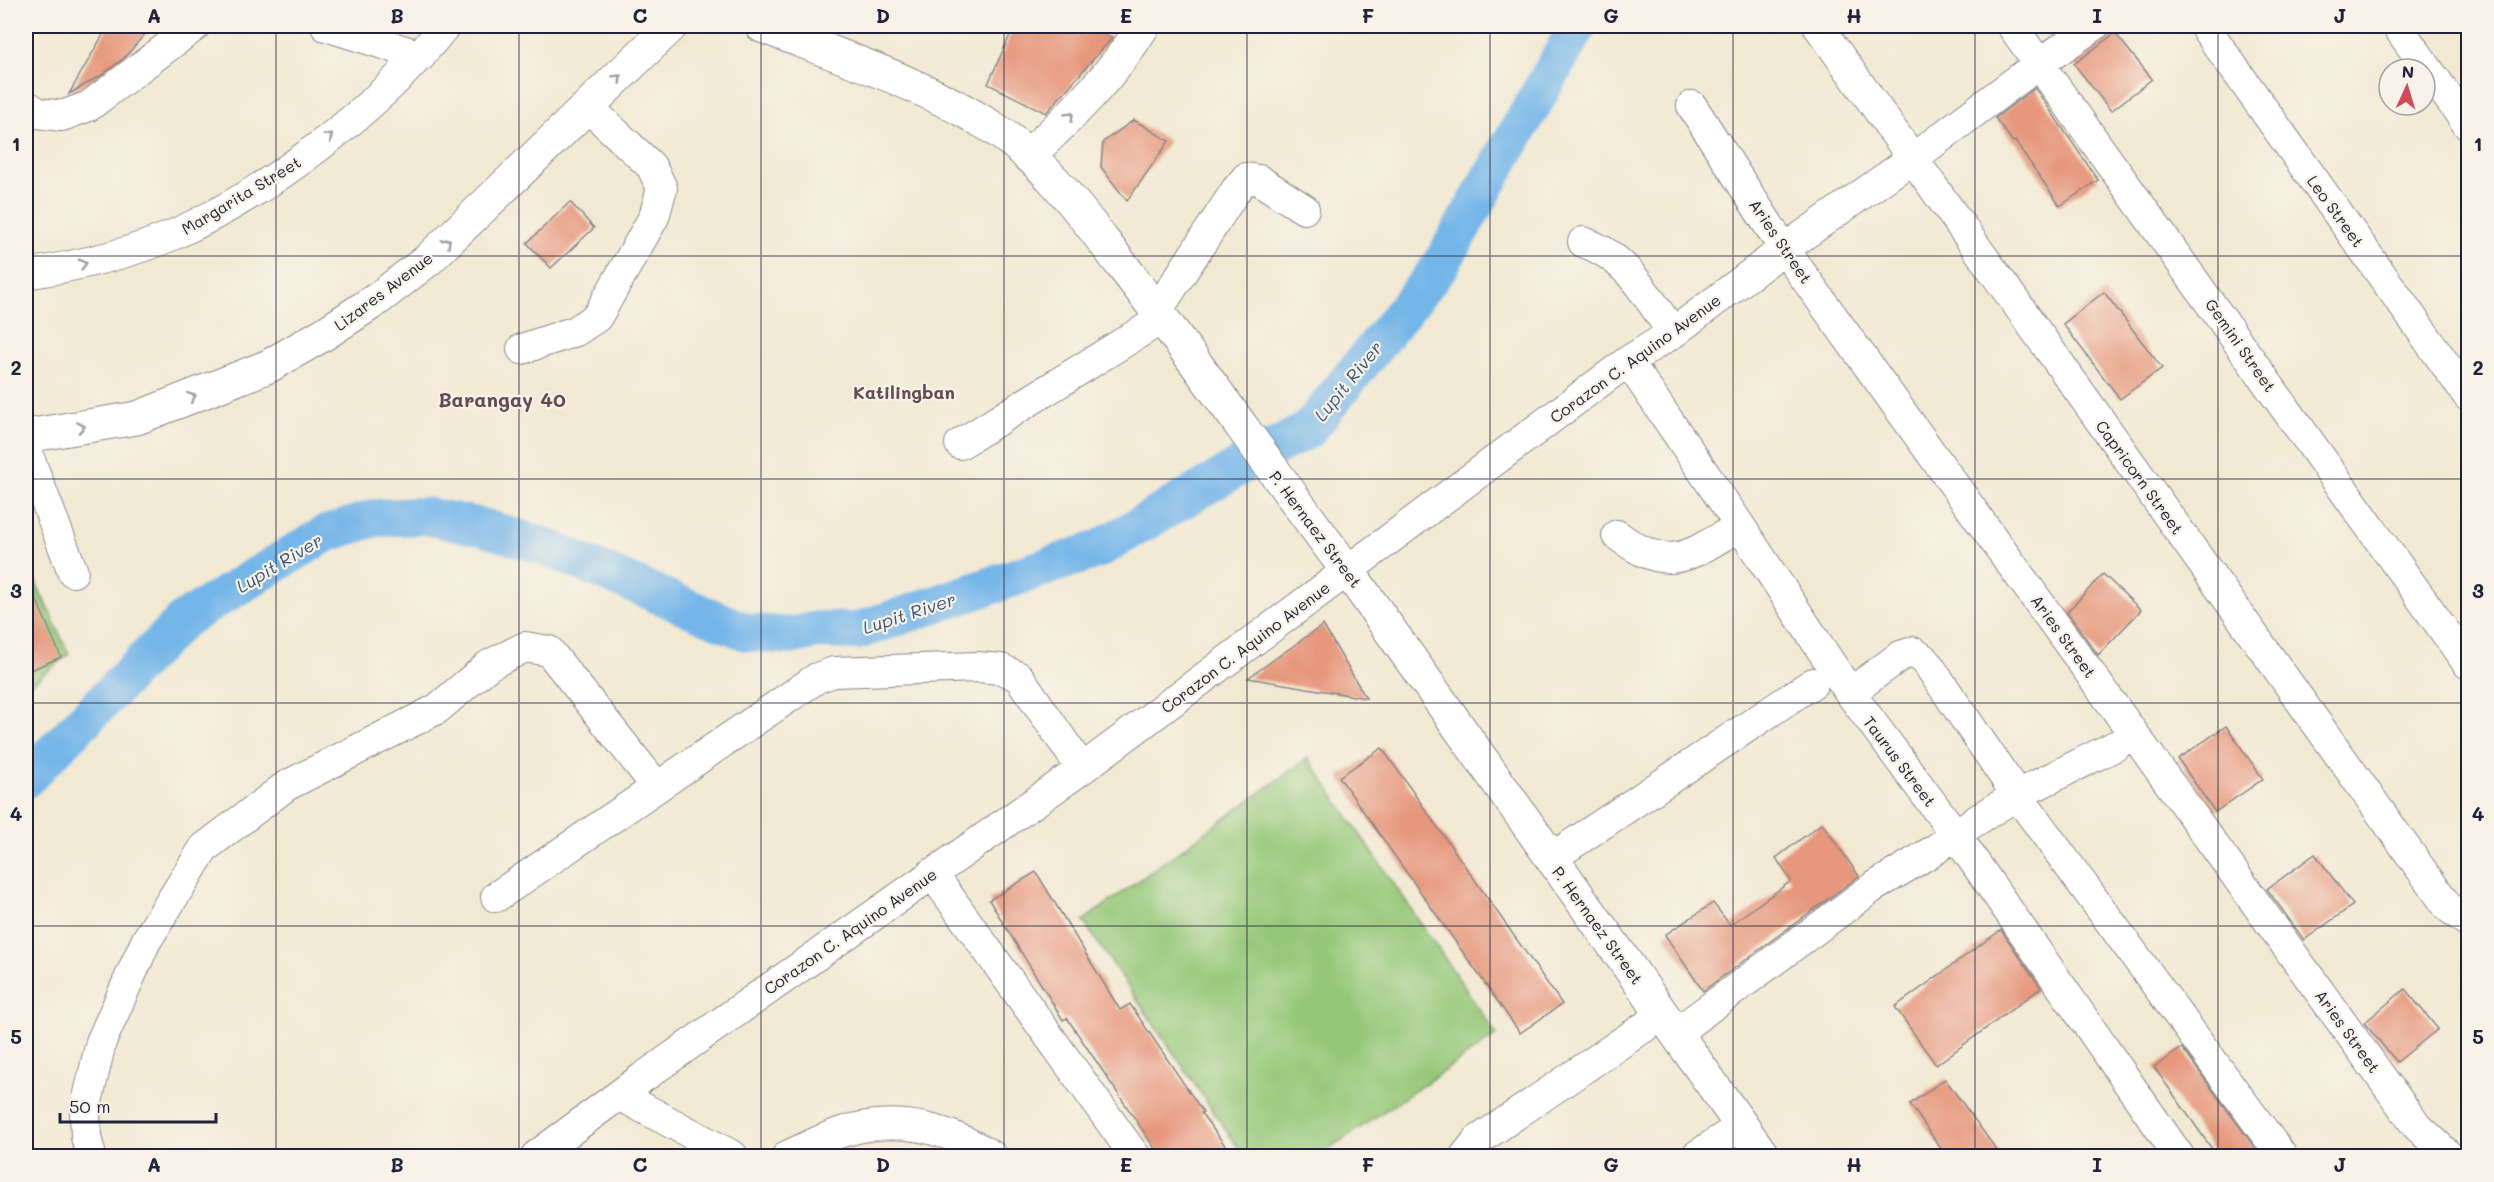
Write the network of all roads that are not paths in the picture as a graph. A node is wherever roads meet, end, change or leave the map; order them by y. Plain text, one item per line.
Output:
1 (195, 26) edge
2 (326, 26) edge
3 (445, 26) edge
4 (671, 26) edge
5 (762, 26) edge
6 (1143, 26) edge
7 (1818, 26) edge
8 (2012, 26) edge
9 (2094, 26) edge
10 (2204, 26) edge
11 (2397, 26) edge
12 (421, 56) junction
13 (2040, 63) junction
14 (26, 105) edge
15 (1692, 106) dead end
16 (588, 107) junction
17 (2469, 125) edge
18 (1028, 156) junction
19 (1912, 159) junction
20 (1304, 209) dead end
21 (1583, 242) dead end
22 (1784, 249) junction
23 (26, 274) edge
24 (1160, 314) junction
25 (1672, 333) junction
26 (522, 349) dead end
27 (1628, 361) junction
28 (2469, 396) edge
29 (26, 436) edge
30 (960, 444) dead end
31 (26, 450) edge
32 (1740, 525) junction
33 (1617, 535) dead end
34 (1348, 571) junction
35 (73, 572) dead end
36 (2469, 664) edge
37 (1814, 683) dead end
38 (1850, 693) junction
39 (2117, 745) dead end
40 (1082, 769) junction
41 (657, 787) junction
42 (2017, 795) junction
43 (1955, 834) junction
44 (1550, 859) junction
45 (932, 873) junction
46 (496, 897) dead end
47 (2469, 922) edge
48 (1669, 1024) junction
49 (619, 1095) junction
50 (1741, 1126) junction
51 (92, 1156) edge
52 (536, 1156) edge
53 (733, 1156) edge
54 (787, 1156) edge
55 (992, 1156) edge
56 (1135, 1156) edge
57 (1465, 1156) edge
58 (1696, 1156) edge
59 (1763, 1156) edge
60 (2179, 1156) edge
61 (2282, 1156) edge
62 (2450, 1156) edge

1 - 14 street
2 - 12 street
3 - 12 street, Margarita Street
16 -> 4 main road, Lizares Avenue
5 - 18 main road, P. Hernaez Street
18 -> 6 main road
7 - 19 street, Capricorn Street
8 - 13 street, Gemini Street
9 - 13 street, Corazon C. Aquino Avenue
10 - 28 street, Leo Street
11 - 17 street
23 -> 12 street, Margarita Street
13 - 19 street, Corazon C. Aquino Avenue
13 - 36 street, Gemini Street
15 - 22 street, Aries Street
16 - 26 street
29 -> 16 main road, Lizares Avenue
18 - 24 main road, P. Hernaez Street
19 - 22 street, Corazon C. Aquino Avenue
19 - 47 street, Capricorn Street
20 - 24 street
21 - 25 street
22 - 25 street, Corazon C. Aquino Avenue
22 - 62 street, Aries Street
24 - 30 street
24 - 34 main road, P. Hernaez Street
25 - 27 street, Corazon C. Aquino Avenue
27 - 32 street, Taurus Street
27 - 34 street, Corazon C. Aquino Avenue
31 - 35 street
32 - 33 street
32 - 38 street, Taurus Street
34 - 40 street, Corazon C. Aquino Avenue
34 - 44 main road, P. Hernaez Street
37 - 44 street
38 - 42 street
38 - 43 street, Taurus Street
39 - 42 street
40 - 41 street
40 - 45 street, Corazon C. Aquino Avenue
41 - 46 street
41 - 51 street
42 - 43 street
42 - 61 street
43 - 48 street
43 - 60 street, Taurus Street
44 - 48 main road, P. Hernaez Street
45 - 49 street, Corazon C. Aquino Avenue
45 - 56 street
48 - 50 main road, P. Hernaez Street
48 - 57 street
49 - 52 street, Corazon C. Aquino Avenue
49 - 53 street
50 - 58 street
50 - 59 main road, P. Hernaez Street
54 - 55 street

